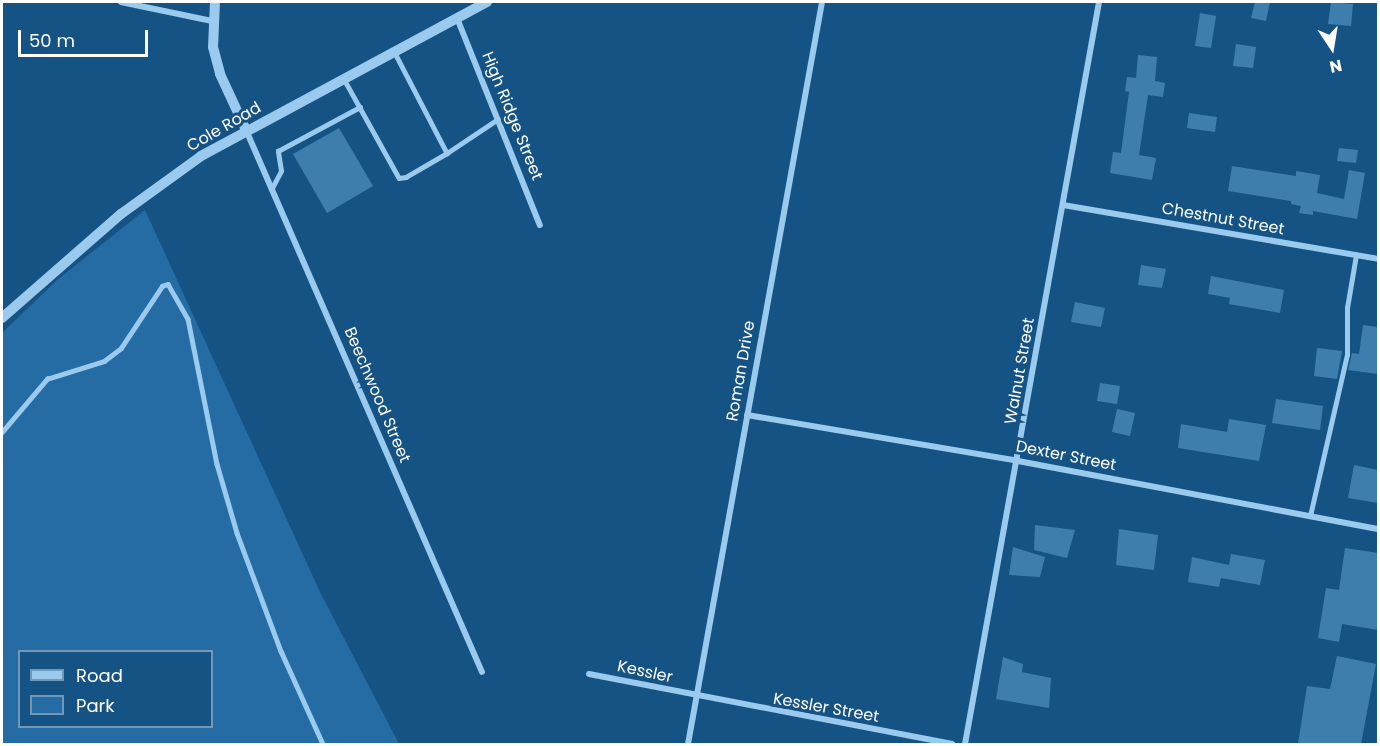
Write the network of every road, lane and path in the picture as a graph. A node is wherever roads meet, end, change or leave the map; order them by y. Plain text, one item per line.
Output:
1 (121, 2) edge
2 (215, 2) edge
3 (487, 2) edge
4 (822, 2) edge
5 (1099, 2) edge
6 (457, 18) junction
7 (212, 21) junction
8 (394, 52) junction
9 (344, 79) junction
10 (360, 107) junction
11 (498, 119) junction
12 (246, 130) junction
13 (447, 153) junction
14 (272, 188) junction
15 (1063, 205) junction
16 (540, 225) dead end
17 (1356, 255) junction
18 (1378, 259) edge
19 (2, 318) edge
20 (747, 415) junction
21 (2, 432) edge
22 (1018, 461) junction
23 (1310, 516) junction
24 (1378, 529) edge
25 (482, 672) dead end
26 (588, 674) dead end
27 (696, 698) junction
28 (323, 744) edge
29 (688, 744) edge
30 (952, 744) edge
31 (965, 744) edge

1 - 7 street
2 - 7 street
3 - 6 street, Cole Road
4 - 20 street, Roman Drive
5 - 15 street, Walnut Street
6 - 8 street, Cole Road
6 - 11 street, High Ridge Street
7 - 12 street
8 - 9 street, Cole Road
8 - 13 lane
9 - 10 lane
9 - 12 street, Cole Road
10 - 13 lane
10 - 14 lane
11 - 13 lane
11 - 16 street, High Ridge Street
12 - 14 street, Beechwood Street
12 - 19 street, Cole Road
14 - 25 street, Beechwood Street
15 - 17 street, Chestnut Street
15 - 22 street, Walnut Street
17 - 18 street, Chestnut Street
17 - 23 lane
20 - 22 street, Dexter Street
20 - 27 street, Roman Drive
21 - 28 lane
22 - 23 street, Dexter Street
22 - 31 street, Walnut Street
23 - 24 street, Dexter Street
26 - 27 street, Kessler
27 - 29 street, Roman Drive
27 - 30 street, Kessler Street

